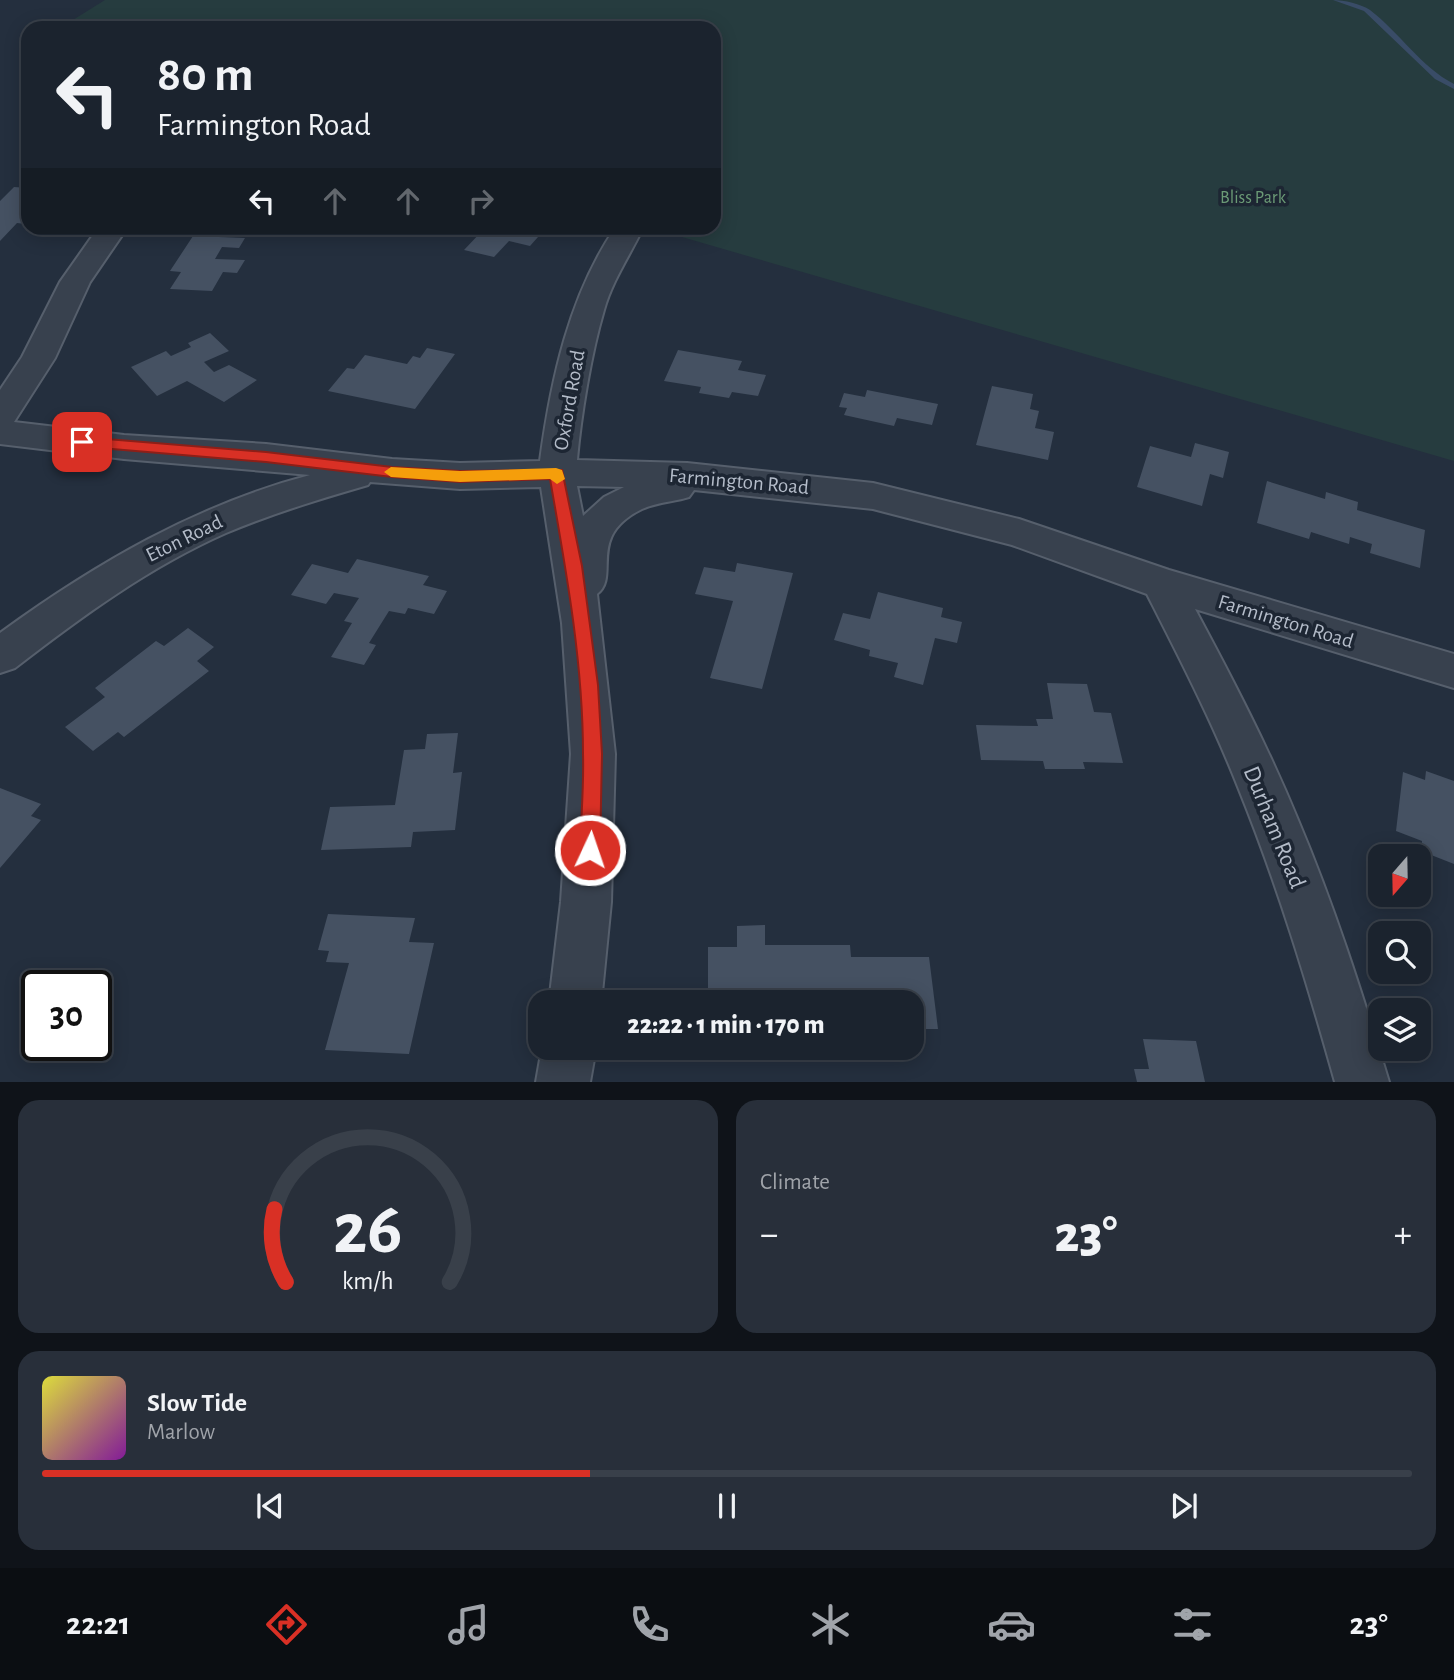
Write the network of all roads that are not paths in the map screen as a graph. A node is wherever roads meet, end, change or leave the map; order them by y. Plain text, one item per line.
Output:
1 (107, 235) edge
2 (625, 235) edge
3 (0, 416) edge
4 (0, 432) edge
5 (392, 472) junction
6 (556, 474) junction
7 (751, 481) junction
8 (1162, 583) junction
9 (582, 623) junction
10 (0, 656) edge
11 (1454, 671) edge
12 (576, 990) edge
13 (567, 1060) edge
14 (564, 1082) edge
15 (1362, 1082) edge

1 - 3 street
2 - 6 street, Oxford Road
4 - 5 street, Farmington Road
5 - 6 street, Farmington Road
5 - 10 street, Eton Road
6 - 7 street, Farmington Road
6 - 9 street, Oxford Road
7 - 8 street, Farmington Road
7 - 9 street, Oxford Road
8 - 11 street, Farmington Road
8 - 15 street, Durham Road
9 - 12 street, Oxford Road
13 - 14 street

